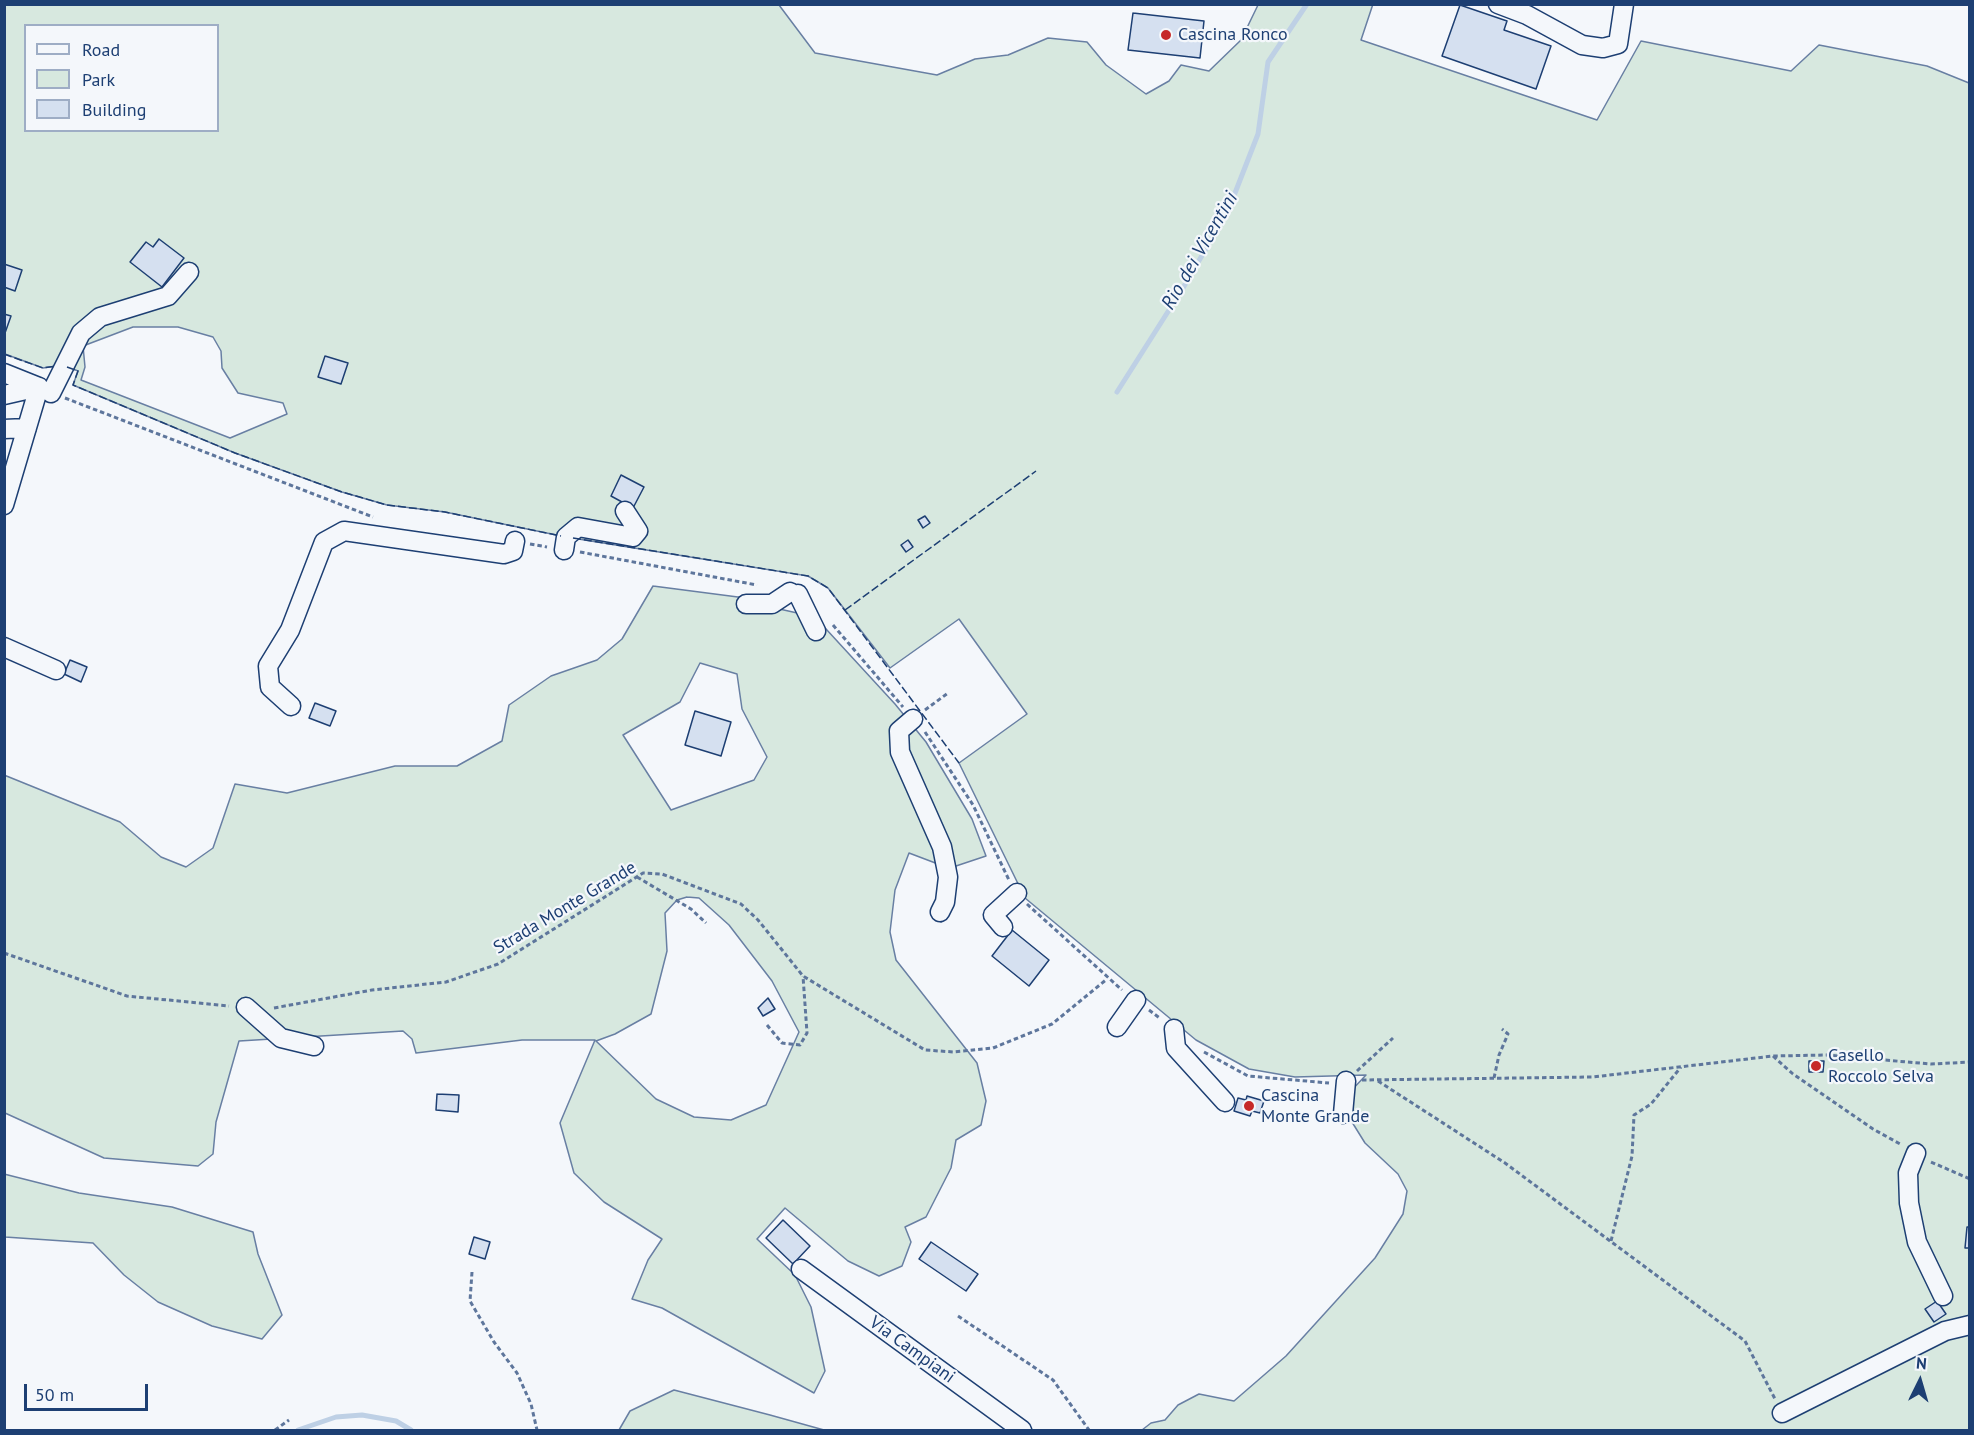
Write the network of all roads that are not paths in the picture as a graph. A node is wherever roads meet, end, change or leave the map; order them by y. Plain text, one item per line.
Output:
1 (1498, 4) edge
2 (1624, 4) edge
3 (189, 272) dead end
4 (4, 373) edge
5 (45, 390) junction
6 (4, 395) edge
7 (27, 428) junction
8 (4, 429) edge
9 (4, 505) edge
10 (625, 511) dead end
11 (515, 541) dead end
12 (564, 549) dead end
13 (746, 603) dead end
14 (816, 631) dead end
15 (4, 647) edge
16 (56, 670) dead end
17 (291, 706) dead end
18 (913, 719) road end
19 (1017, 893) dead end
20 (940, 912) dead end
21 (1003, 927) dead end
22 (1136, 1000) dead end
23 (246, 1006) road end
24 (1117, 1027) dead end
25 (1174, 1029) dead end
26 (314, 1046) dead end
27 (1346, 1081) road end
28 (1225, 1102) dead end
29 (1343, 1114) dead end
30 (1916, 1153) road end
31 (801, 1269) dead end
32 (1943, 1296) dead end
33 (1970, 1325) edge
34 (1782, 1413) road end
35 (1022, 1431) edge

1 - 2 street
3 - 5 street
4 - 5 street
5 - 6 street
5 - 7 street
7 - 8 street
7 - 9 street
10 - 12 street
11 - 17 street
13 - 14 street
15 - 16 street
18 - 20 street
19 - 21 street
22 - 24 street
23 - 26 street
25 - 28 street
27 - 29 street
30 - 32 street
31 - 35 street, Via Campiani
33 - 34 street

